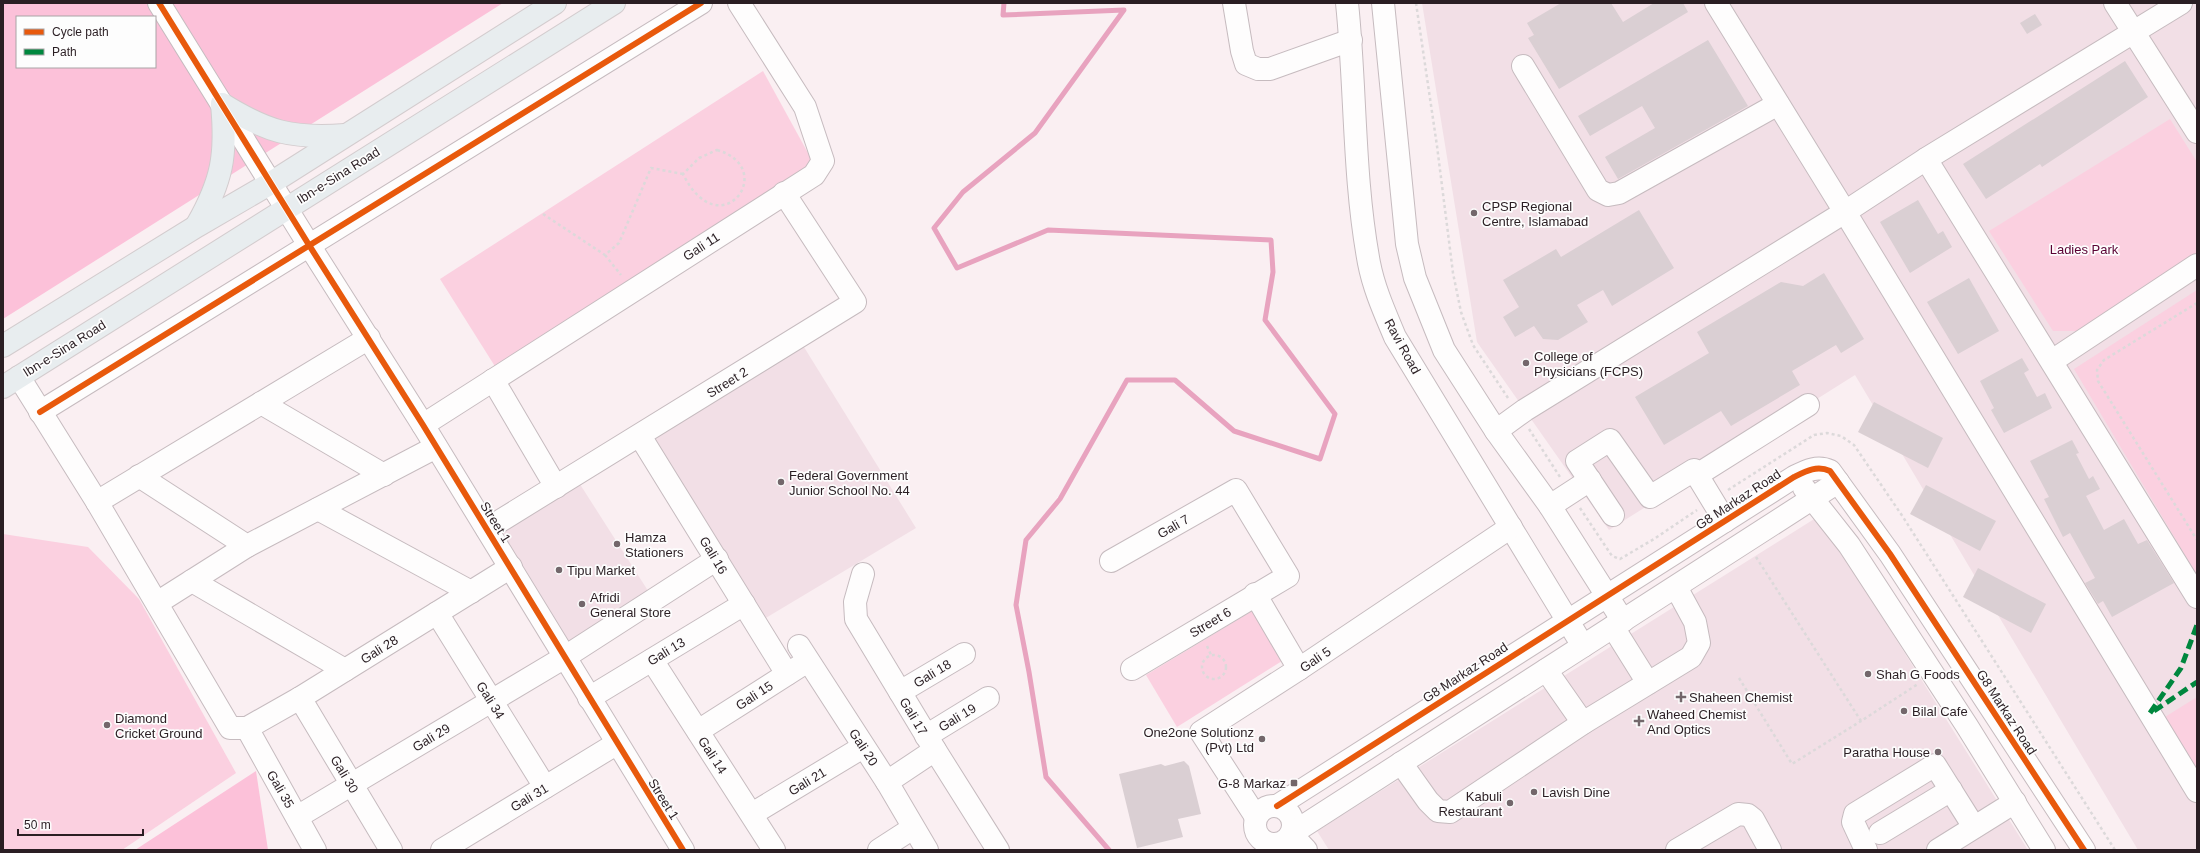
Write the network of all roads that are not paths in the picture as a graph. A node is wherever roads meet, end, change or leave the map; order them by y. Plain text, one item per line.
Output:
1 (159, 3) edge
2 (555, 3) edge
3 (614, 3) edge
4 (701, 3) edge
5 (739, 3) edge
6 (1234, 3) edge
7 (1347, 3) edge
8 (1383, 3) edge
9 (1716, 3) edge
10 (2115, 3) edge
11 (2181, 3) edge
12 (2134, 33) junction
13 (1351, 40) junction
14 (1523, 66) dead end
15 (222, 104) junction
16 (1778, 104) junction
17 (2197, 132) edge
18 (348, 135) junction
19 (1926, 158) junction
20 (271, 184) junction
21 (784, 193) junction
22 (286, 208) junction
23 (1845, 212) junction
24 (197, 226) junction
25 (309, 245) junction
26 (2197, 265) edge
27 (369, 338) junction
28 (3, 346) edge
29 (2052, 361) junction
30 (493, 380) junction
31 (11, 382) edge
32 (262, 403) junction
33 (1808, 405) dead end
34 (40, 412) junction
35 (423, 424) junction
36 (1496, 431) junction
37 (640, 436) junction
38 (436, 447) junction
39 (384, 475) junction
40 (1697, 475) junction
41 (139, 476) junction
42 (1794, 477) junction
43 (1590, 480) junction
44 (1838, 482) junction
45 (556, 487) junction
46 (1813, 498) junction
47 (97, 502) junction
48 (1550, 506) junction
49 (318, 510) junction
50 (1613, 515) dead end
51 (1725, 521) junction
52 (1511, 527) junction
53 (487, 530) junction
54 (247, 546) junction
55 (717, 559) junction
56 (1111, 561) dead end
57 (511, 567) junction
58 (863, 574) dead end
59 (1288, 576) joint
60 (192, 581) junction
61 (1676, 587) junction
62 (471, 592) junction
63 (1256, 594) junction
64 (1607, 596) junction
65 (2197, 596) edge
66 (157, 603) junction
67 (744, 604) junction
68 (437, 613) junction
69 (1567, 620) junction
70 (1618, 624) junction
71 (1583, 646) junction
72 (804, 653) joint
73 (964, 654) dead end
74 (565, 657) junction
75 (652, 660) junction
76 (1132, 669) dead end
77 (1299, 669) junction
78 (345, 670) junction
79 (1546, 670) junction
80 (787, 674) junction
81 (1648, 683) junction
82 (900, 692) junction
83 (300, 698) junction
84 (589, 698) junction
85 (988, 698) dead end
86 (491, 700) junction
87 (1992, 709) junction
88 (1583, 723) junction
89 (1967, 726) junction
90 (247, 728) junction
91 (698, 731) junction
92 (930, 743) junction
93 (616, 744) junction
94 (863, 747) junction
95 (1402, 763) junction
96 (887, 782) junction
97 (351, 786) junction
98 (545, 787) junction
99 (1951, 790) junction
100 (2197, 791) edge
101 (2015, 802) junction
102 (1277, 806) junction
103 (752, 814) junction
104 (297, 817) junction
105 (1256, 817) junction
106 (1974, 827) junction
107 (913, 828) junction
108 (1880, 833) dead end
109 (471, 842) edge
110 (1278, 843) edge
111 (315, 850) edge
112 (391, 850) edge
113 (442, 850) edge
114 (682, 850) edge
115 (774, 850) edge
116 (879, 850) edge
117 (926, 850) edge
118 (998, 850) edge
119 (1306, 850) edge
120 (1676, 850) edge
121 (1770, 850) edge
122 (1866, 850) edge
123 (1938, 850) edge
124 (2044, 850) edge
125 (2084, 850) edge

1 - 15 street, Street 1
2 - 18 main road
3 - 22 main road, Ibn-e-Sina Road
4 - 25 street
5 - 21 street, Gali 11
6 - 13 street
7 - 13 street, Ravi Road
8 - 36 street
9 - 16 street
10 - 12 street
11 - 12 street
12 - 17 street
12 - 19 street
13 - 52 street, Ravi Road
14 - 16 street
15 - 18 main road
15 - 20 street, Street 1
15 - 24 main road
16 - 23 street
18 - 20 main road
19 - 23 street
19 - 29 street
20 - 22 street, Street 1
20 - 24 main road
21 - 30 street, Gali 11
21 - 37 street, Street 2
22 - 25 street, Street 1
22 - 31 main road, Ibn-e-Sina Road
23 - 36 street
23 - 100 street
24 - 28 main road
25 - 27 street, Street 1
25 - 34 street
26 - 29 street
27 - 32 street
27 - 35 street, Street 1
29 - 65 street
30 - 35 street, Gali 11
30 - 45 street
31 - 34 street
32 - 39 street
32 - 41 street
33 - 40 street
34 - 47 street
35 - 38 street, Street 1
36 - 48 street
37 - 45 street, Street 2
37 - 55 street, Gali 16
38 - 39 street
38 - 53 street, Street 1
39 - 49 street
40 - 43 street
40 - 51 street
41 - 47 street
41 - 54 street
42 - 44 street, G8 Markaz Road
42 - 46 street, G8 Markaz Road
42 - 51 street, G8 Markaz Road
43 - 48 street
43 - 50 street
44 - 46 street
44 - 87 street, G8 Markaz Road
45 - 53 street, Street 2
46 - 61 street
46 - 89 street, G8 Markaz Road
47 - 66 street
48 - 64 street
49 - 54 street
49 - 62 street
51 - 64 street, G8 Markaz Road
52 - 69 street, Ravi Road
52 - 77 street, Gali 5
53 - 57 street, Street 1
54 - 60 street
55 - 67 street, Gali 16
55 - 74 street, Gali 29
56 - 59 street, Gali 7
57 - 62 street, Gali 28
57 - 74 street, Street 1
58 - 82 street, Gali 17
59 - 63 street, Street 6
60 - 66 street
60 - 78 street
61 - 70 street
61 - 81 street
62 - 68 street, Gali 28
63 - 76 street, Street 6
63 - 77 street
64 - 69 street, G8 Markaz Road
64 - 70 street
66 - 90 street
67 - 75 street, Gali 13
67 - 80 street, Gali 16
68 - 78 street, Gali 28
68 - 86 street, Gali 34
69 - 71 street, Ravi Road
69 - 102 street, G8 Markaz Road
70 - 71 street
70 - 81 street
71 - 79 street
72 - 80 street, Gali 15
72 - 94 street, Gali 20
73 - 82 street, Gali 18
74 - 84 street, Street 1
74 - 86 street, Gali 29
75 - 84 street, Gali 13
75 - 91 street, Gali 14
77 - 105 street, Gali 5
78 - 83 street, Gali 28
79 - 88 street
79 - 95 street
80 - 91 street, Gali 15
81 - 88 street
82 - 92 street, Gali 17
83 - 90 street, Gali 28
83 - 97 street, Gali 30
84 - 93 street, Street 1
85 - 92 street, Gali 19
86 - 97 street, Gali 29
86 - 98 street, Gali 34
87 - 89 street
87 - 125 street, G8 Markaz Road
88 - 95 street
89 - 101 street, G8 Markaz Road
90 - 104 street, Gali 35
91 - 103 street, Gali 14
92 - 96 street, Gali 19
92 - 118 street, Gali 17
93 - 98 street, Gali 31
93 - 114 street, Street 1
94 - 96 street, Gali 20
94 - 103 street, Gali 21
95 - 110 street
96 - 107 street, Gali 20
97 - 104 street, Gali 29
97 - 112 street, Gali 30
98 - 109 street, Gali 31
99 - 106 street
99 - 108 street
99 - 122 street
101 - 106 street
101 - 124 street, G8 Markaz Road
102 - 105 street
102 - 110 street
103 - 115 street, Gali 14
104 - 111 street, Gali 35
105 - 110 street
106 - 123 street
107 - 116 street
107 - 117 street, Gali 20
109 - 113 street, Gali 31
110 - 119 street
120 - 121 street

